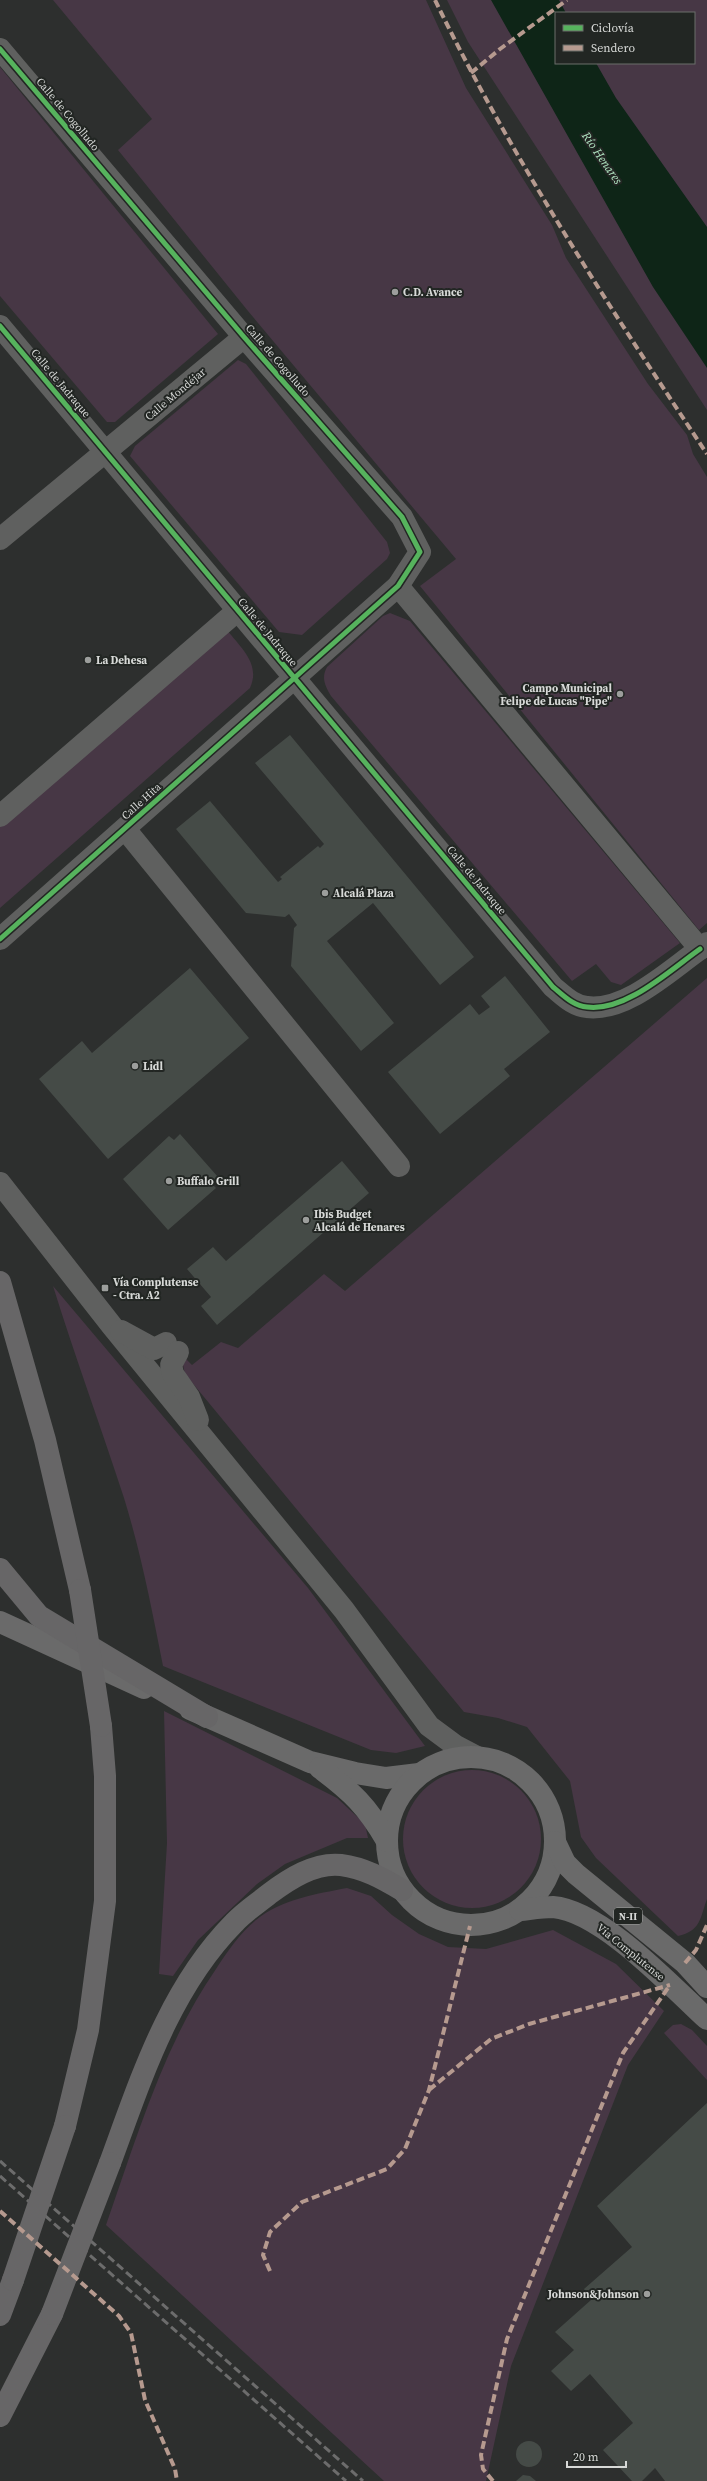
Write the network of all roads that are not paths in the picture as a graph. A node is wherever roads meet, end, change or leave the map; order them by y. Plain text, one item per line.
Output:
1 (0, 49) edge
2 (0, 326) edge
3 (244, 337) junction
4 (105, 451) junction
5 (0, 539) edge
6 (398, 586) junction
7 (237, 611) junction
8 (294, 677) junction
9 (0, 816) edge
10 (124, 829) junction
11 (0, 939) edge
12 (703, 946) edge
13 (399, 1166) dead end
14 (0, 1183) edge
15 (0, 1282) edge
16 (112, 1326) junction
17 (205, 1440) junction
18 (0, 1569) edge
19 (0, 1622) edge
20 (207, 1717) junction
21 (477, 1757) junction
22 (310, 1762) junction
23 (419, 1774) junction
24 (386, 1841) junction
25 (555, 1842) junction
26 (402, 1890) junction
27 (520, 1910) junction
28 (707, 1987) edge
29 (707, 2019) edge
30 (0, 2315) edge
31 (0, 2416) edge

1 - 3 street, Calle de Cogolludo
2 - 4 street, Calle de Jadraque
3 - 4 street, Calle Mondéjar
3 - 6 street, Calle de Cogolludo
4 - 5 street, Calle Mondéjar
4 - 7 street, Calle de Jadraque
6 - 8 street, Calle de Cogolludo
6 - 12 street
7 - 8 street, Calle de Jadraque
7 - 9 street
8 - 10 street, Calle Hita
8 - 12 street, Calle de Jadraque
10 - 11 street, Calle Hita
10 - 13 street
14 - 16 street
15 - 30 highway, bridge
16 - 17 street
16 - 17 street
17 - 21 street
18 - 20 highway
19 - 20 main road
20 - 22 main road
21 - 23 main road
21 - 25 main road
22 - 23 main road
22 - 24 main road
23 - 24 main road
24 - 26 main road
25 - 27 main road
25 - 28 main road, N-II
26 - 27 main road
26 - 31 highway, bridge
27 - 29 main road, Vía Complutense

